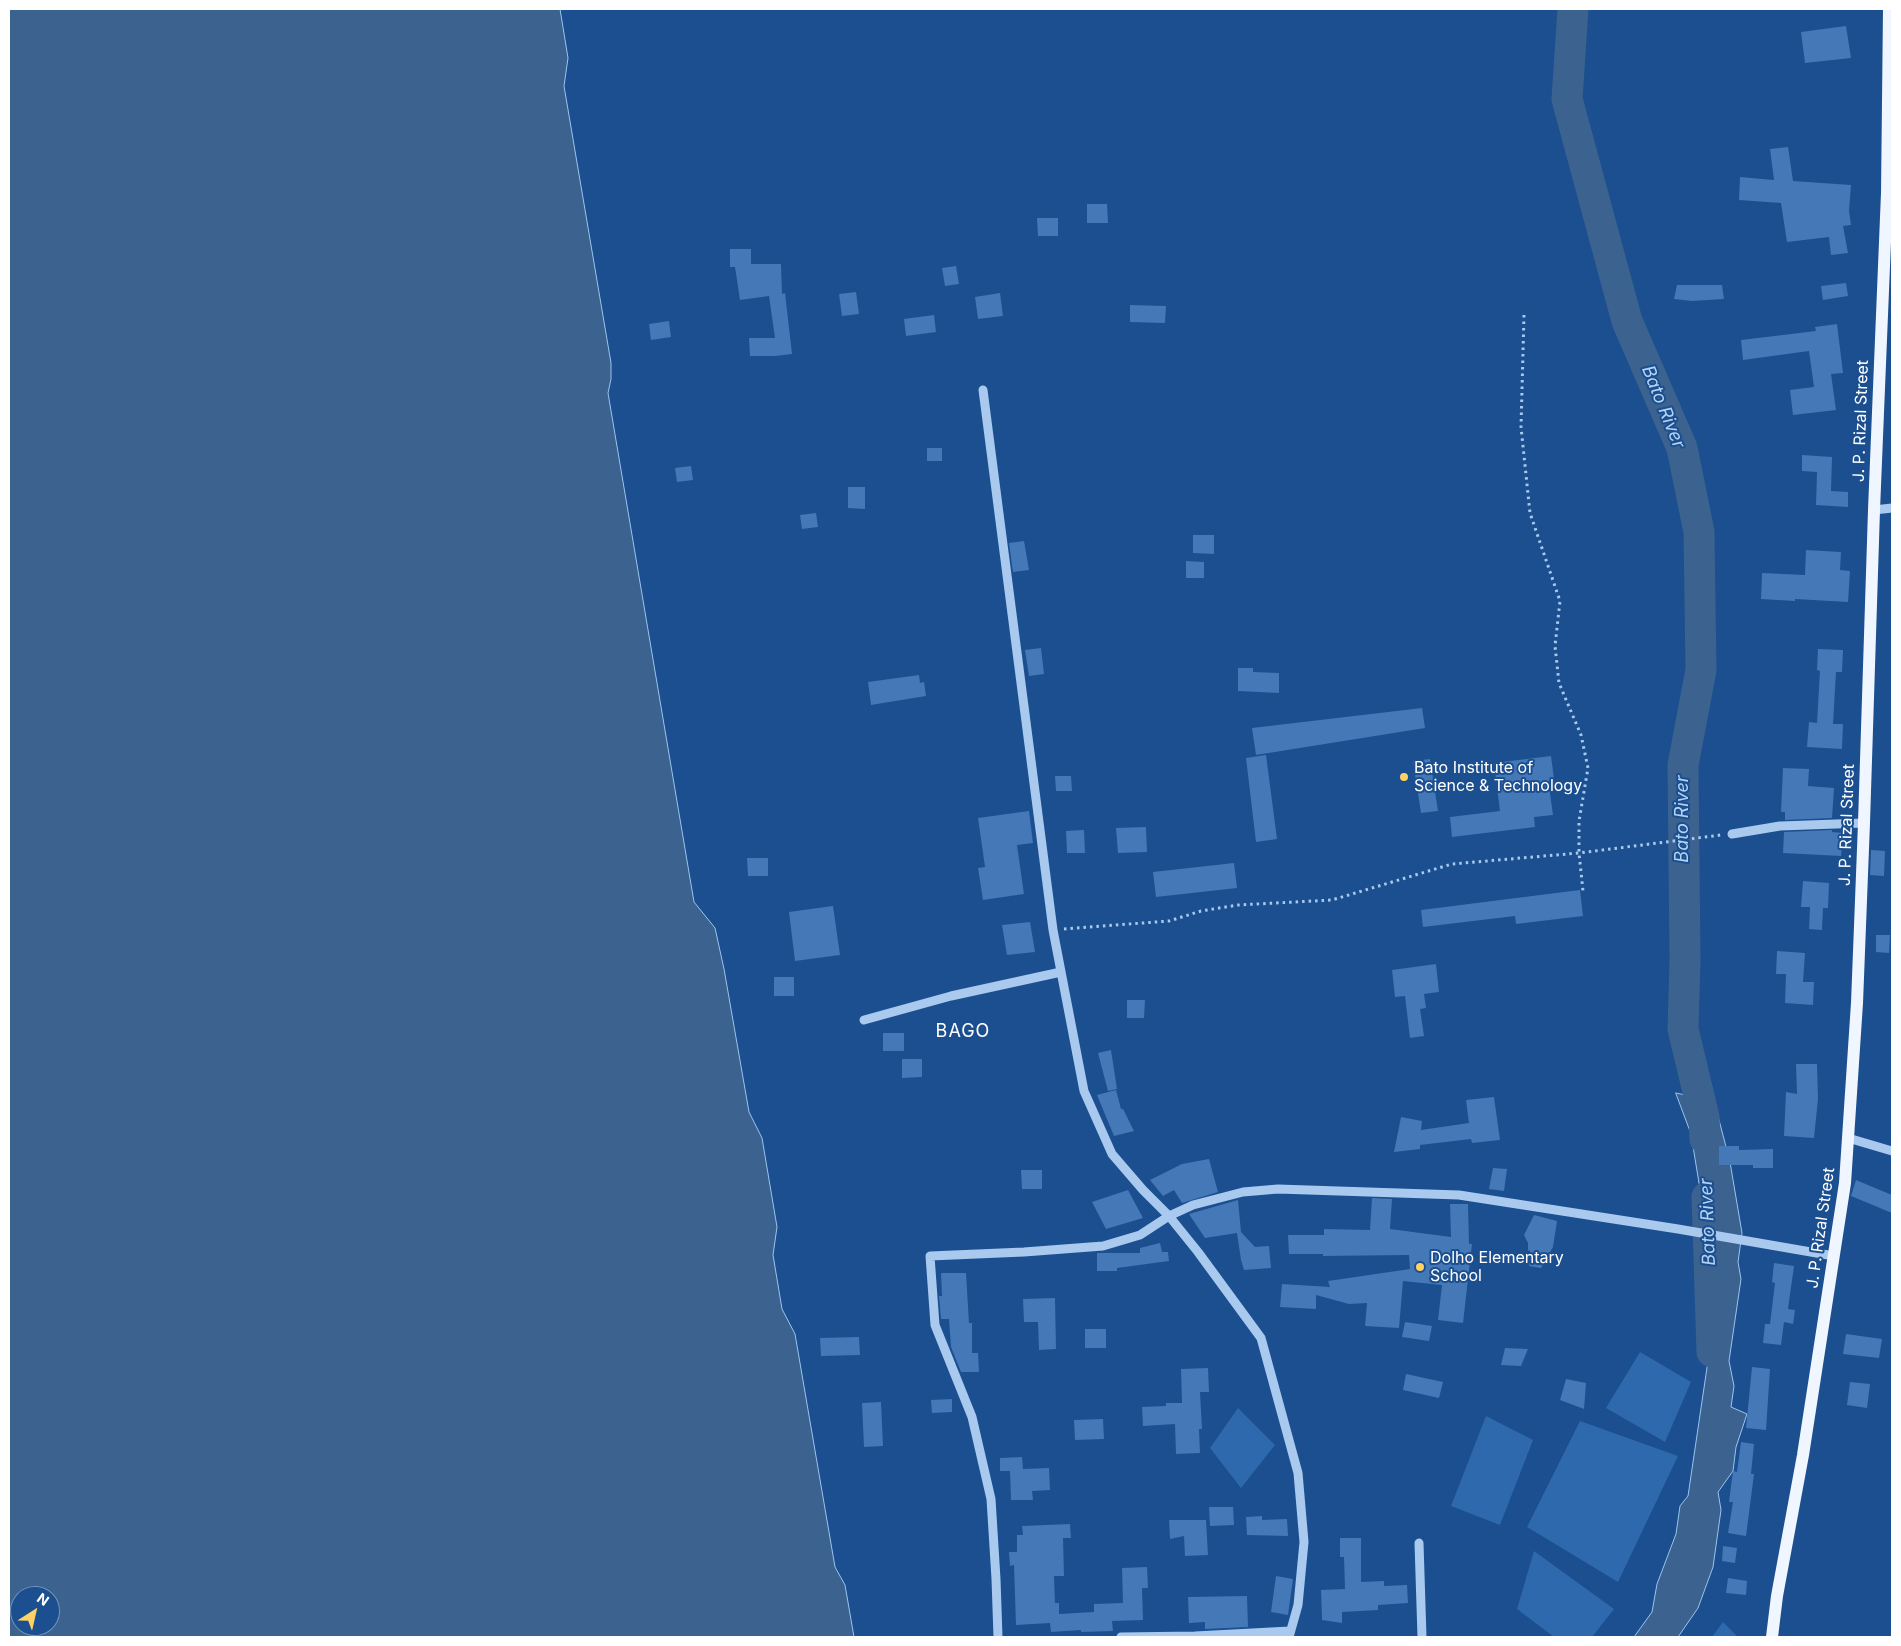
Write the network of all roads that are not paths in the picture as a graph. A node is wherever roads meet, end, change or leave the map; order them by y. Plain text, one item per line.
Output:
1 (1889, 9) edge
2 (983, 390) dead end
3 (1892, 508) edge
4 (1874, 510) junction
5 (1864, 823) junction
6 (1732, 834) road end
7 (1061, 972) junction
8 (864, 1020) dead end
9 (1848, 1138) junction
10 (1892, 1151) edge
11 (1169, 1216) junction
12 (1834, 1256) junction
13 (1419, 1544) dead end
14 (1290, 1634) edge
15 (998, 1637) edge
16 (1121, 1637) edge
17 (1422, 1637) edge
18 (1772, 1637) edge

1 - 4 main road, J. P. Rizal Street
2 - 7 street
3 - 4 street
4 - 5 main road, J. P. Rizal Street
5 - 6 street
5 - 9 main road, J. P. Rizal Street
7 - 8 street
7 - 11 street
9 - 10 street
9 - 12 main road, J. P. Rizal Street
11 - 12 street
11 - 14 street
11 - 15 street
12 - 18 main road, J. P. Rizal Street
13 - 17 street
14 - 16 street

